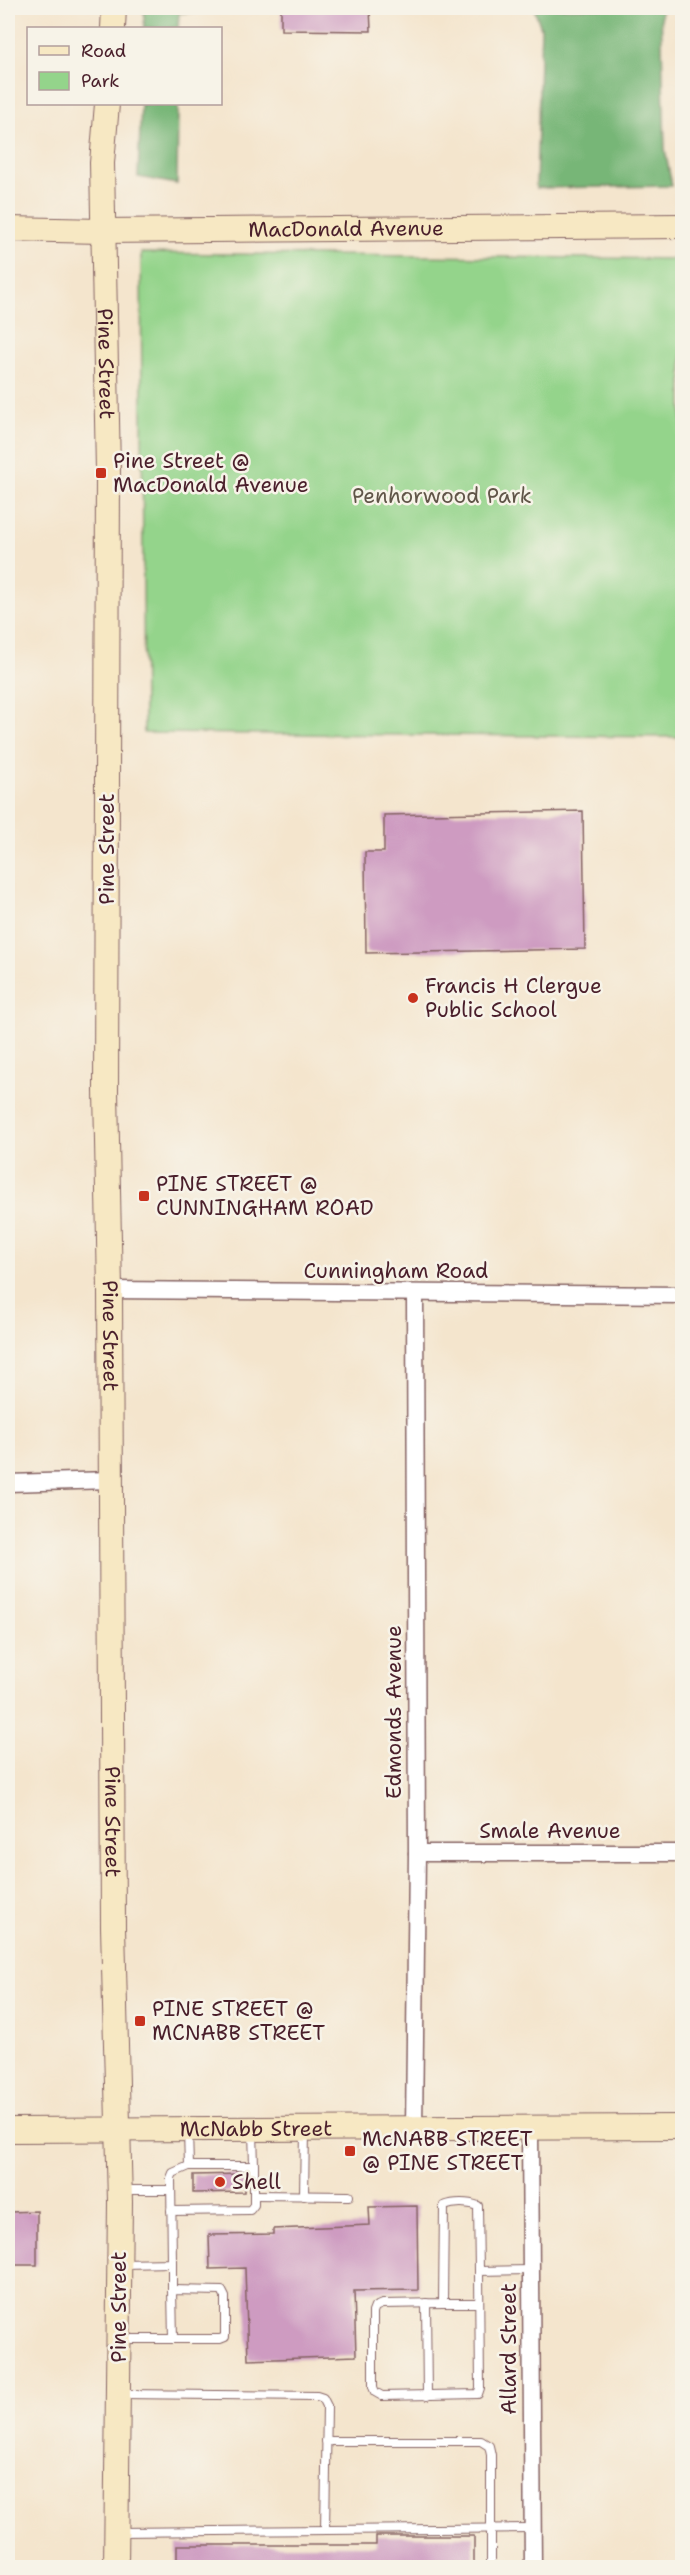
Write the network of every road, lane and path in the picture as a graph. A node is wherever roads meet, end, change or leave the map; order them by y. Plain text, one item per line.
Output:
1 (114, 8) edge
2 (113, 27) edge
3 (107, 105) edge
4 (682, 226) edge
5 (8, 229) edge
6 (102, 231) junction
7 (110, 1290) junction
8 (415, 1294) junction
9 (682, 1294) edge
10 (110, 1480) junction
11 (8, 1483) edge
12 (417, 1853) junction
13 (682, 1853) edge
14 (682, 2127) edge
15 (117, 2129) junction
16 (188, 2129) junction
17 (253, 2129) junction
18 (530, 2129) junction
19 (8, 2130) edge
20 (305, 2130) junction
21 (414, 2130) junction
22 (189, 2166) junction
23 (254, 2166) junction
24 (119, 2190) junction
25 (171, 2190) junction
26 (254, 2195) junction
27 (304, 2196) junction
28 (349, 2196) dead end
29 (171, 2211) junction
30 (172, 2263) junction
31 (119, 2264) junction
32 (531, 2270) junction
33 (479, 2271) junction
34 (172, 2290) junction
35 (426, 2303) junction
36 (444, 2303) junction
37 (479, 2303) junction
38 (118, 2339) junction
39 (172, 2339) junction
40 (118, 2394) junction
41 (427, 2396) junction
42 (326, 2441) junction
43 (533, 2528) junction
44 (491, 2529) junction
45 (325, 2530) junction
46 (117, 2532) junction
47 (116, 2568) edge
48 (491, 2568) edge
49 (533, 2568) edge

1 - 2 street
3 - 6 street, Pine Street
4 - 6 street, MacDonald Avenue
5 - 6 street, MacDonald Avenue
6 - 7 street, Pine Street
7 - 8 street, Cunningham Road
7 - 10 street, Pine Street
8 - 9 street, Cunningham Road
8 - 12 street, Edmonds Avenue
10 - 11 street
10 - 15 street, Pine Street
12 - 13 street, Smale Avenue
12 - 21 street, Edmonds Avenue
14 - 18 street, McNabb Street
15 - 16 street, McNabb Street
15 - 19 street, McNabb Street
15 - 24 street, Pine Street
16 - 17 street, McNabb Street
16 - 22 lane
17 - 20 street, McNabb Street
17 - 23 lane
18 - 21 street, McNabb Street
18 - 32 street, Allard Street
20 - 21 street, McNabb Street
20 - 27 lane
22 - 23 lane
22 - 25 lane
23 - 26 lane
24 - 25 lane
24 - 31 street, Pine Street
25 - 29 lane
26 - 27 lane
26 - 29 lane
27 - 28 lane
29 - 30 lane
30 - 31 lane
30 - 34 lane
31 - 38 street, Pine Street
32 - 33 lane
32 - 43 street, Allard Street
33 - 36 lane
33 - 37 lane
34 - 39 lane
34 - 39 lane
35 - 36 lane
35 - 41 lane
35 - 41 lane
36 - 37 lane
37 - 41 lane
38 - 39 lane
38 - 40 street, Pine Street
40 - 42 lane
40 - 46 street, Pine Street
42 - 44 lane
42 - 45 lane
43 - 44 lane
43 - 49 street, Allard Street
44 - 45 lane
44 - 48 lane
45 - 46 lane
46 - 47 street, Pine Street

